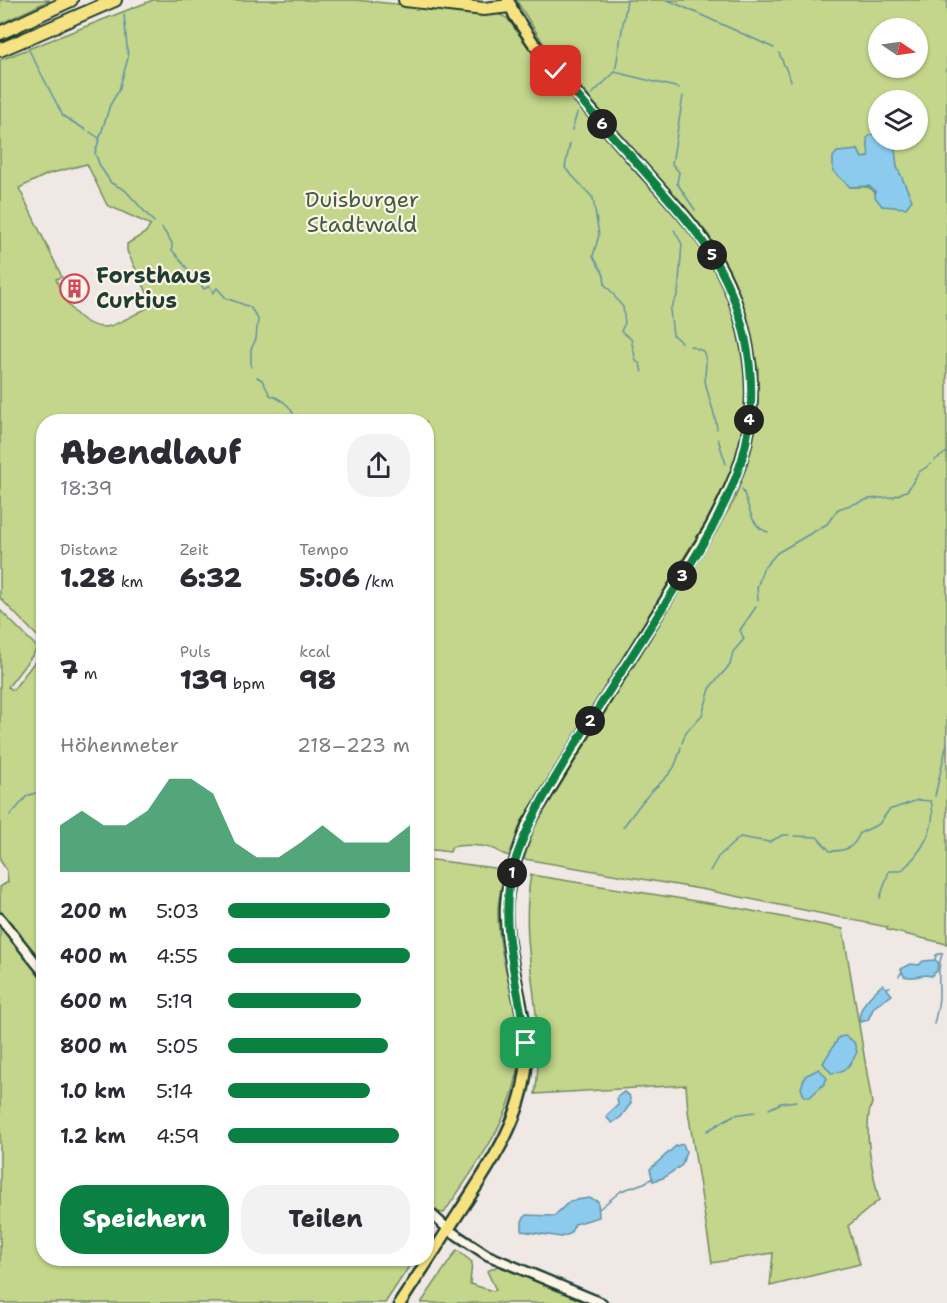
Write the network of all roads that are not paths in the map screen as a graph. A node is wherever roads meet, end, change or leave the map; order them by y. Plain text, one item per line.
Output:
1 (71, 0) edge
2 (115, 0) edge
3 (405, 0) edge
4 (485, 0) edge
5 (509, 3) edge
6 (466, 6) junction
7 (0, 33) edge
8 (0, 50) edge
9 (0, 918) edge
10 (36, 963) edge
11 (434, 1216) edge
12 (449, 1230) junction
13 (434, 1252) edge
14 (425, 1266) edge
15 (400, 1303) edge
16 (602, 1303) edge

1 - 7 highway
2 - 8 highway
3 - 6 highway
4 - 6 highway
5 - 6 highway
5 - 12 main road
9 - 10 street
11 - 12 street
12 - 13 main road
12 - 16 street
14 - 15 main road

